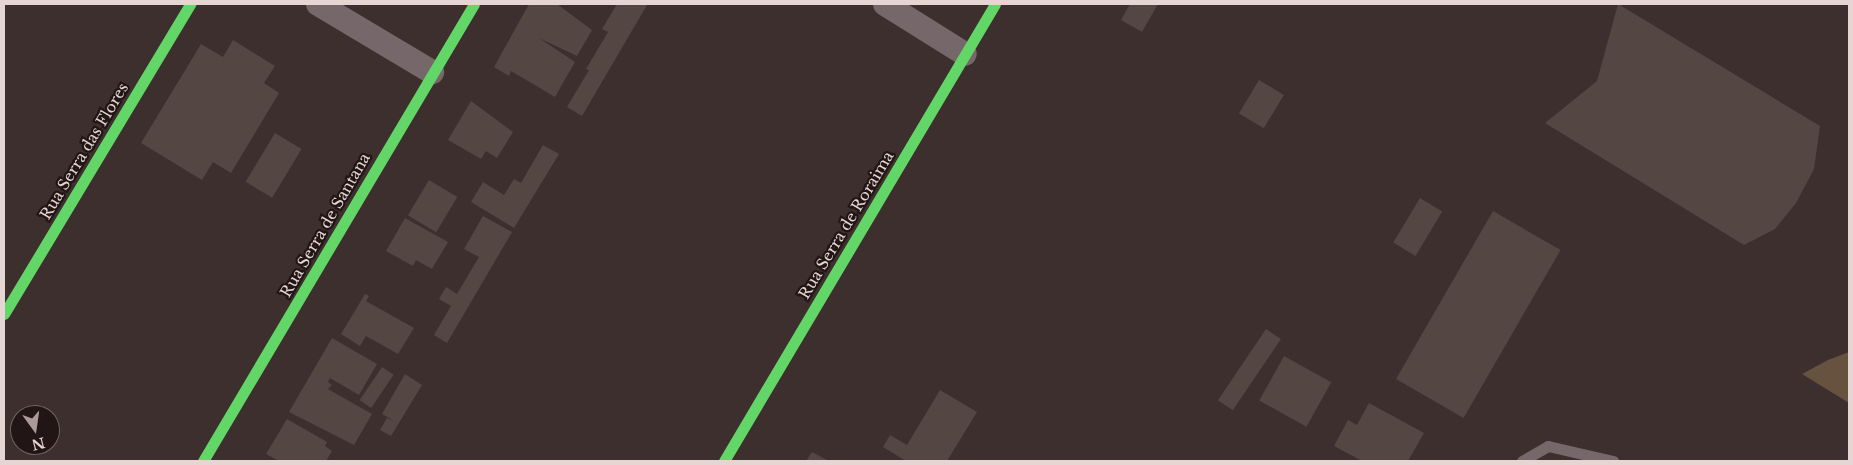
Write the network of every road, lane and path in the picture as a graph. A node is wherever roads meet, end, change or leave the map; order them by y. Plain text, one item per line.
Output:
1 (190, 4) edge
2 (318, 4) edge
3 (474, 4) edge
4 (885, 4) edge
5 (994, 4) edge
6 (965, 54) junction
7 (432, 72) junction
8 (4, 314) edge
9 (203, 461) edge
10 (724, 461) edge
11 (1522, 461) edge
12 (1613, 461) edge

1 - 8 street, Rua Serra das Flores
2 - 7 street
3 - 7 street, Rua Serra de Santana
4 - 6 street
5 - 6 street, Rua Serra de Roraima
6 - 10 street, Rua Serra de Roraima
7 - 9 street, Rua Serra de Santana
11 - 12 lane

